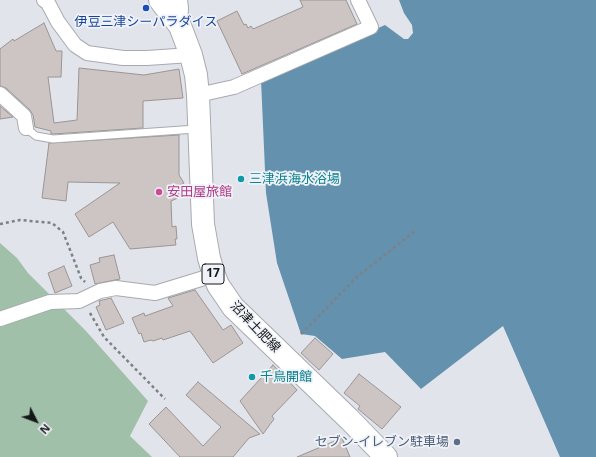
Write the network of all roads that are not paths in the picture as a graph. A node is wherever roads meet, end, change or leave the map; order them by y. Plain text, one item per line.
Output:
1 (44, 0) edge
2 (160, 0) edge
3 (180, 0) edge
4 (358, 0) edge
5 (180, 26) junction
6 (191, 55) junction
7 (0, 94) edge
8 (198, 95) junction
9 (26, 128) joint
10 (199, 129) junction
11 (214, 275) junction
12 (0, 319) edge
13 (386, 457) edge

1 - 6 street
2 - 5 main road, 沼津土肥線 / 17
3 - 5 street
4 - 8 street
5 - 6 main road, 沼津土肥線 / 17
6 - 8 main road, 沼津土肥線 / 17
7 - 9 street
8 - 10 main road, 沼津土肥線 / 17
9 - 10 lane
10 - 11 main road, 沼津土肥線 / 17
11 - 12 street
11 - 13 main road, 沼津土肥線 / 17

